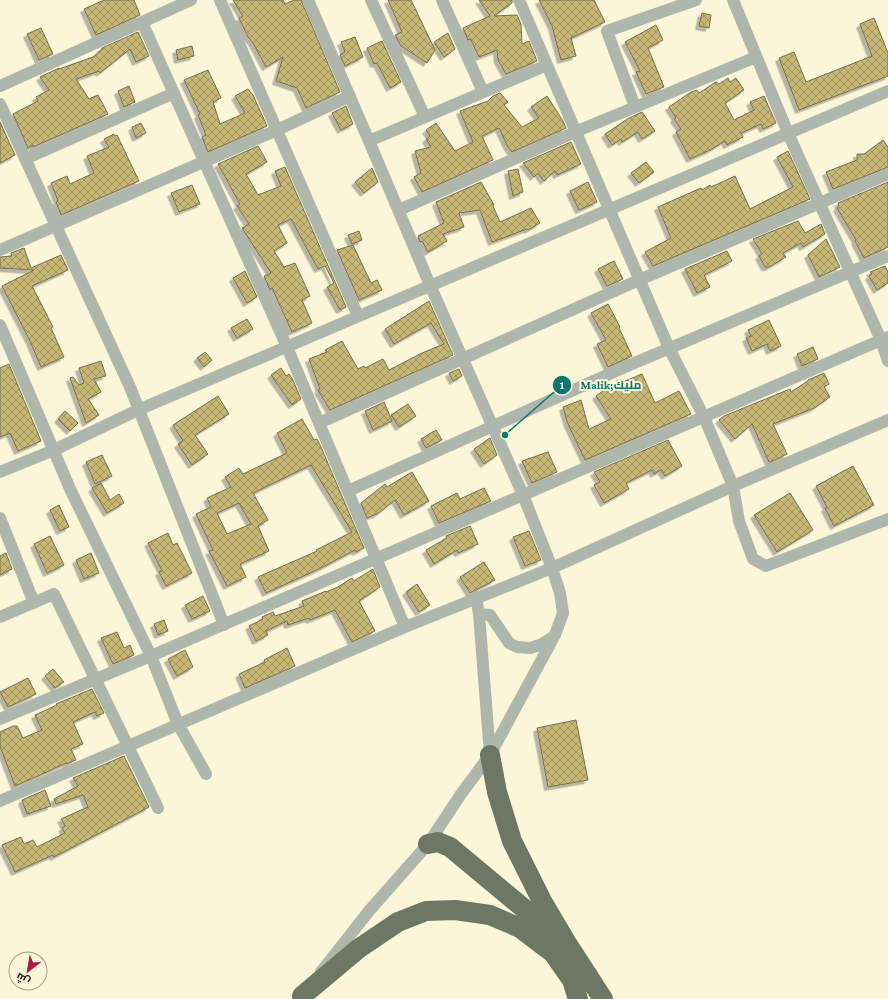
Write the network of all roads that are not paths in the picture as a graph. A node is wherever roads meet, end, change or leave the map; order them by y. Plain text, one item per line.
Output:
1 (191, 0) edge
2 (220, 0) edge
3 (308, 0) edge
4 (372, 0) edge
5 (442, 0) edge
6 (519, 0) edge
7 (696, 0) edge
8 (733, 0) edge
9 (142, 22) junction
10 (756, 57) junction
11 (547, 65) junction
12 (0, 86) edge
13 (888, 90) edge
14 (483, 92) junction
15 (174, 93) junction
16 (350, 96) junction
17 (0, 104) edge
18 (635, 107) junction
19 (425, 117) junction
20 (277, 130) junction
21 (575, 132) junction
22 (788, 133) junction
23 (369, 141) junction
24 (25, 159) junction
25 (204, 161) junction
26 (888, 174) edge
27 (820, 204) junction
28 (399, 210) junction
29 (609, 210) junction
30 (56, 227) junction
31 (0, 250) edge
32 (888, 256) edge
33 (850, 272) junction
34 (639, 280) junction
35 (430, 286) junction
36 (358, 316) junction
37 (0, 325) edge
38 (885, 339) edge
39 (287, 347) junction
40 (669, 348) junction
41 (462, 359) junction
42 (888, 362) edge
43 (138, 410) junction
44 (704, 417) junction
45 (888, 420) edge
46 (319, 423) junction
47 (492, 426) junction
48 (54, 450) junction
49 (0, 472) edge
50 (733, 486) junction
51 (348, 491) junction
52 (523, 495) junction
53 (0, 518) edge
54 (888, 519) edge
55 (377, 558) junction
56 (552, 568) junction
57 (476, 597) junction
58 (34, 603) junction
59 (479, 614) junction
60 (0, 617) edge
61 (224, 625) junction
62 (405, 627) junction
63 (555, 635) junction
64 (151, 656) junction
65 (96, 679) junction
66 (0, 719) edge
67 (178, 724) junction
68 (128, 746) junction
69 (490, 754) junction
70 (206, 774) dead end
71 (0, 801) edge
72 (158, 808) dead end
73 (428, 844) junction
74 (568, 945) junction
75 (300, 997) edge
76 (578, 999) edge
77 (603, 999) edge

1 - 9 street
2 - 20 street
3 - 16 street
4 - 19 street
5 - 14 street
6 - 11 street
7 - 18 street
8 - 10 street
9 - 12 street
9 - 15 street
10 - 18 street
10 - 22 street
11 - 14 street
11 - 21 street
13 - 22 street
14 - 19 street
15 - 24 street
15 - 25 street
16 - 20 street
16 - 23 street
17 - 24 street
18 - 21 street
19 - 23 street
20 - 25 street
20 - 36 street
21 - 28 street
21 - 29 street
22 - 27 street
22 - 29 street
23 - 28 street
24 - 30 street
25 - 30 street
25 - 39 street
26 - 27 street
27 - 33 street
27 - 34 street
28 - 35 street
29 - 34 street
29 - 35 street
30 - 31 street
30 - 43 street
32 - 33 street
33 - 38 street
33 - 40 street
34 - 40 street
34 - 41 street
35 - 36 street
35 - 41 street
36 - 39 street
37 - 48 street
38 - 42 street
38 - 44 street
39 - 43 street
39 - 46 street
40 - 44 street
40 - 47 street
41 - 46 street
41 - 47 street
43 - 48 street
43 - 61 street
44 - 50 street
44 - 52 street
45 - 50 street
46 - 51 street
47 - 51 street
47 - 52 street
48 - 49 street
48 - 64 street
50 - 54 street
50 - 56 street
51 - 55 street
52 - 55 street
52 - 56 street
53 - 58 street
55 - 61 street
55 - 62 street
56 - 57 street
56 - 63 street
57 - 59 street
57 - 62 street
58 - 60 street
58 - 65 street
59 - 63 street
59 - 69 street
61 - 64 street
62 - 67 street
63 - 69 street
64 - 65 street
64 - 67 street
65 - 66 street
65 - 68 street
67 - 68 street
67 - 70 street
68 - 71 street
68 - 72 street
69 - 73 street
69 - 74 highway
73 - 74 highway
73 - 75 street
74 - 77 highway
75 - 76 highway

